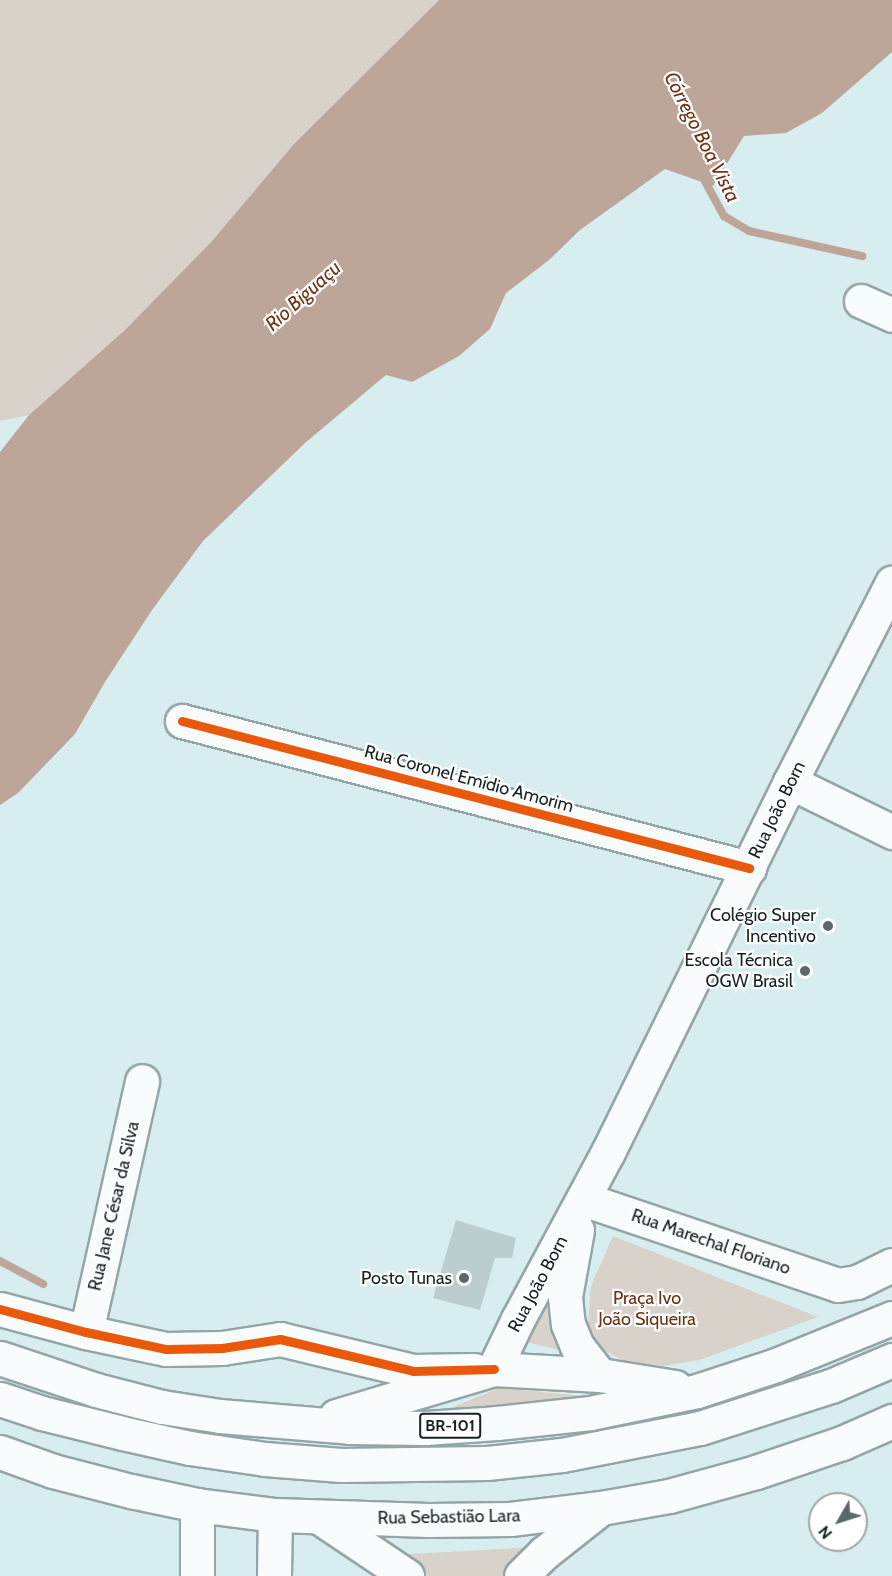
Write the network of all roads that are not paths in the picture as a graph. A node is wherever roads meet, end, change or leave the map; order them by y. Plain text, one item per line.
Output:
1 (861, 301) dead end
2 (892, 315) edge
3 (892, 583) edge
4 (885, 615) edge
5 (182, 721) dead end
6 (790, 782) junction
7 (892, 832) edge
8 (749, 868) junction
9 (142, 1081) dead end
10 (583, 1199) junction
11 (892, 1265) edge
12 (0, 1309) edge
13 (892, 1317) edge
14 (86, 1332) junction
15 (0, 1358) edge
16 (892, 1360) edge
17 (494, 1369) junction
18 (600, 1375) junction
19 (697, 1391) junction
20 (0, 1399) edge
21 (220, 1416) junction
22 (892, 1421) edge
23 (0, 1452) edge
24 (197, 1505) junction
25 (601, 1508) junction
26 (275, 1515) junction
27 (319, 1517) junction
28 (198, 1576) edge
29 (274, 1576) edge
30 (407, 1576) edge
31 (521, 1576) edge

1 - 2 main road
3 - 4 main road, Rua João Born
4 - 6 main road, Rua João Born
5 - 8 main road, Rua Coronel Emídio Amorim
6 - 7 main road
6 - 8 main road, Rua João Born
8 - 10 main road, Rua João Born
9 - 14 main road, Rua Jane César da Silva
10 - 11 main road, Rua Marechal Floriano
10 - 17 main road, Rua João Born
10 - 18 main road, Rua João Born
12 - 14 main road
13 - 19 main road, BR-101
14 - 17 main road
15 - 21 main road, BR-101
16 - 20 main road, BR-101
17 - 18 main road
17 - 21 main road
18 - 19 main road
19 - 21 main road, BR-101
22 - 25 main road, Rua Sebastião Lara
23 - 24 main road, Rua Sebastião Lara
24 - 26 main road, Rua Sebastião Lara
24 - 28 main road
25 - 27 main road, Rua Sebastião Lara
25 - 31 main road
26 - 27 main road, Rua Sebastião Lara
26 - 29 main road
27 - 30 main road

